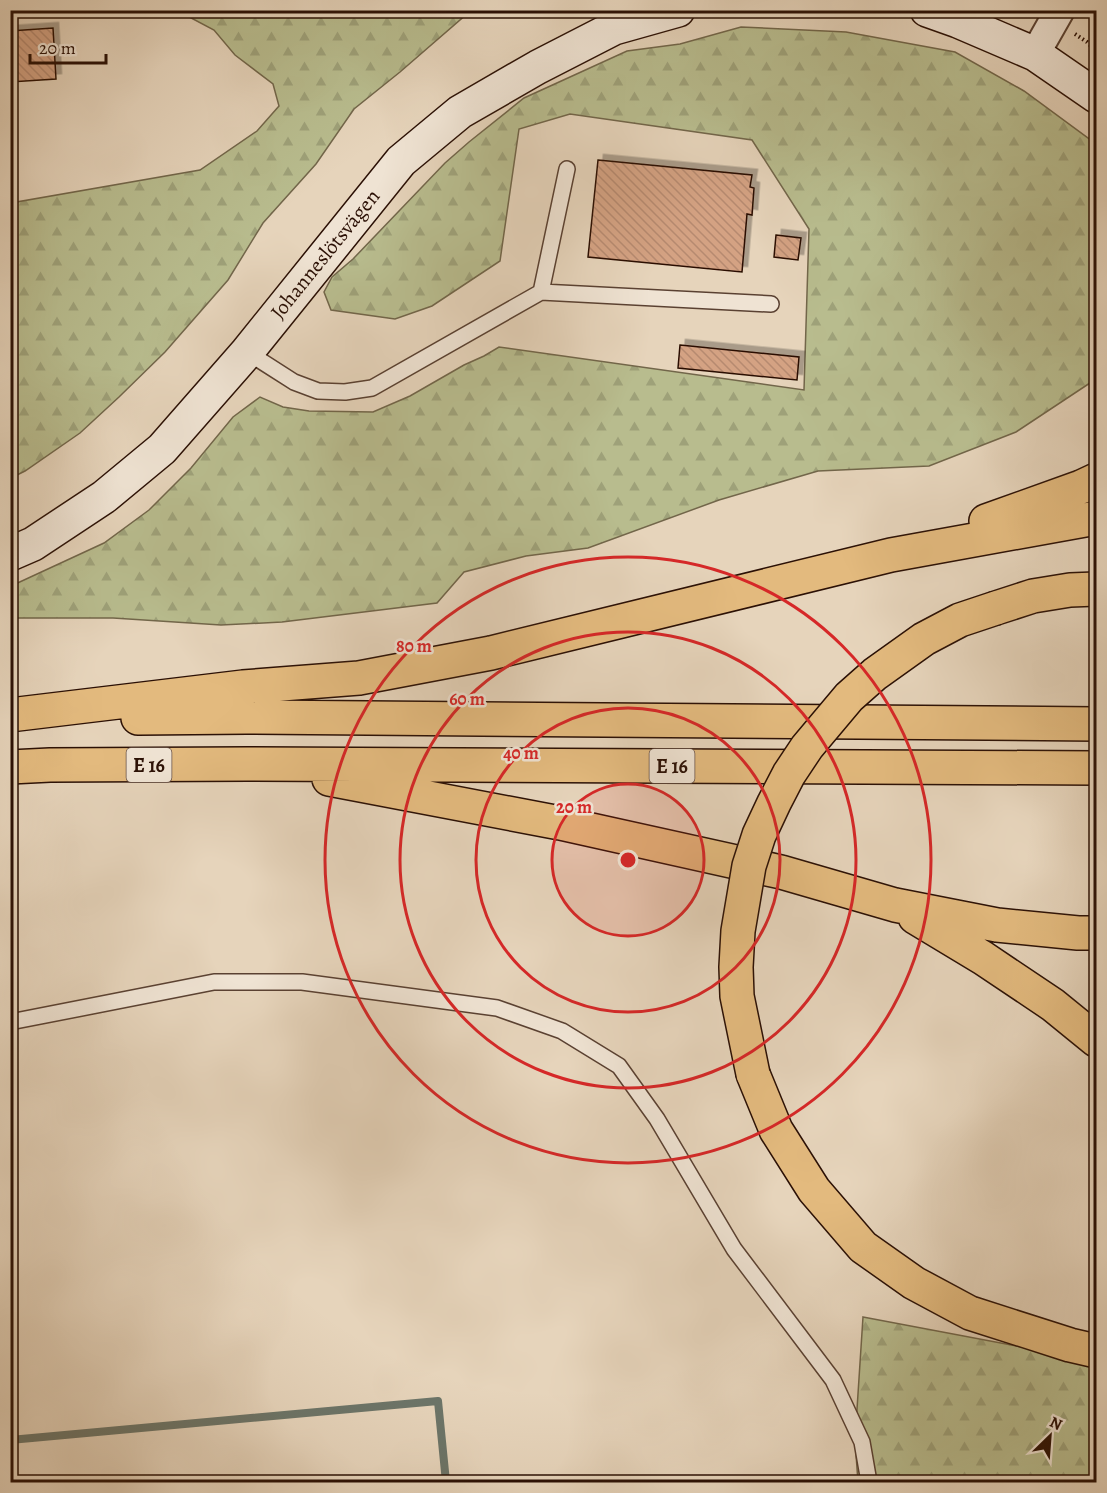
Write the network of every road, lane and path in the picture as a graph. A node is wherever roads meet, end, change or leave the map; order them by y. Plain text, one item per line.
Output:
1 (242, 10) edge
2 (264, 10) edge
3 (678, 10) edge
4 (927, 10) edge
5 (1060, 10) edge
6 (1035, 54) junction
7 (1096, 96) edge
8 (567, 169) dead end
9 (541, 292) junction
10 (771, 304) dead end
11 (247, 352) junction
12 (1096, 480) edge
13 (1096, 518) edge
14 (10, 554) edge
15 (891, 555) junction
16 (1096, 589) edge
17 (10, 717) edge
18 (1096, 724) edge
19 (248, 764) junction
20 (10, 767) edge
21 (1096, 768) edge
22 (895, 905) junction
23 (1096, 933) edge
24 (10, 1022) edge
25 (1096, 1040) edge
26 (1096, 1351) edge
27 (869, 1482) edge

1 - 2 path
3 - 11 main road, Johanneslötsvägen
4 - 6 main road
5 - 6 street
6 - 7 main road
8 - 9 lane
9 - 10 lane
9 - 11 lane
11 - 14 main road, Johanneslötsvägen
12 - 15 highway
13 - 15 highway
15 - 17 highway
16 - 26 highway, bridge
17 - 18 highway, E 16
19 - 20 highway, E 16
19 - 21 highway, E 16
19 - 22 highway
22 - 23 highway
22 - 25 highway
24 - 27 lane

